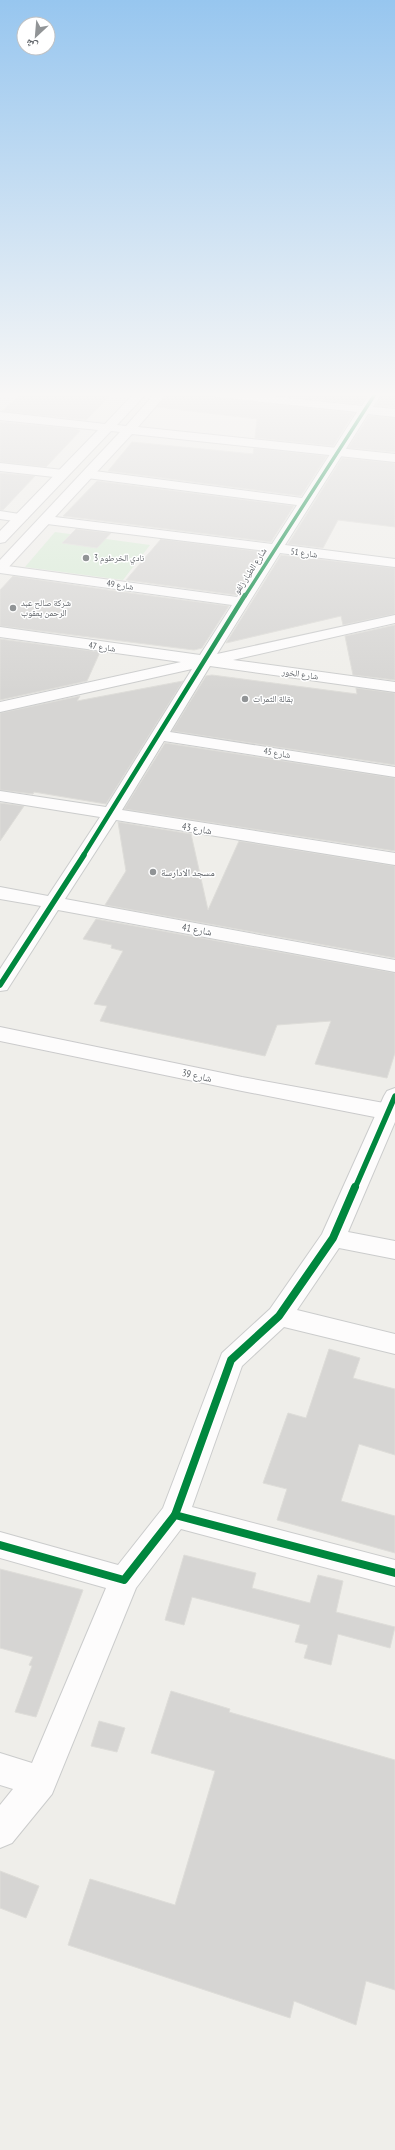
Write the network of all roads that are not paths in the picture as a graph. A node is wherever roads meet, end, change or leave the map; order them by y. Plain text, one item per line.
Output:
1 (46, 491) edge
2 (72, 491) edge
3 (222, 491) edge
4 (312, 491) edge
5 (305, 502) junction
6 (0, 515) edge
7 (21, 518) junction
8 (47, 520) junction
9 (0, 539) edge
10 (275, 550) junction
11 (395, 563) edge
12 (0, 569) edge
13 (241, 602) junction
14 (395, 619) edge
15 (0, 632) edge
16 (205, 662) junction
17 (395, 687) edge
18 (0, 707) edge
19 (159, 735) junction
20 (395, 772) edge
21 (0, 796) edge
22 (110, 814) junction
23 (395, 859) edge
24 (0, 893) edge
25 (52, 903) junction
26 (395, 966) edge
27 (0, 985) edge
28 (0, 1034) edge
29 (393, 1107) edge
30 (333, 1238) junction
31 (395, 1250) edge
32 (280, 1316) junction
33 (395, 1344) edge
34 (175, 1515) junction
35 (0, 1545) edge
36 (395, 1573) edge
37 (124, 1580) junction
38 (0, 1769) edge
39 (40, 1782) junction
40 (0, 1831) edge

1 - 7 street
2 - 8 street
3 - 5 street
4 - 5 street, شارع الطيار زلفو
5 - 10 street, شارع الطيار زلفو
6 - 7 street
7 - 9 street
8 - 10 street, شارع 51
8 - 12 street
10 - 11 street, شارع 51
10 - 13 street, شارع الطيار زلفو
12 - 13 street, شارع 49
13 - 16 street, شارع الطيار زلفو
14 - 16 street
15 - 16 street, شارع 47
16 - 17 street, شارع الخور
16 - 18 street
16 - 19 street, شارع الطيار زلفو
19 - 20 street, شارع 45
19 - 22 street, شارع الطيار زلفو
21 - 22 street, شارع 43
22 - 23 street, شارع 43
22 - 25 street, شارع الطيار زلفو
24 - 25 street, شارع 41
25 - 26 street, شارع 41
25 - 27 street, شارع الطيار زلفو
28 - 29 street, شارع 39
29 - 30 street
30 - 31 street
30 - 32 street
32 - 33 street
32 - 34 street
34 - 36 street
34 - 37 street
35 - 37 street
37 - 39 street
38 - 39 street
39 - 40 street

